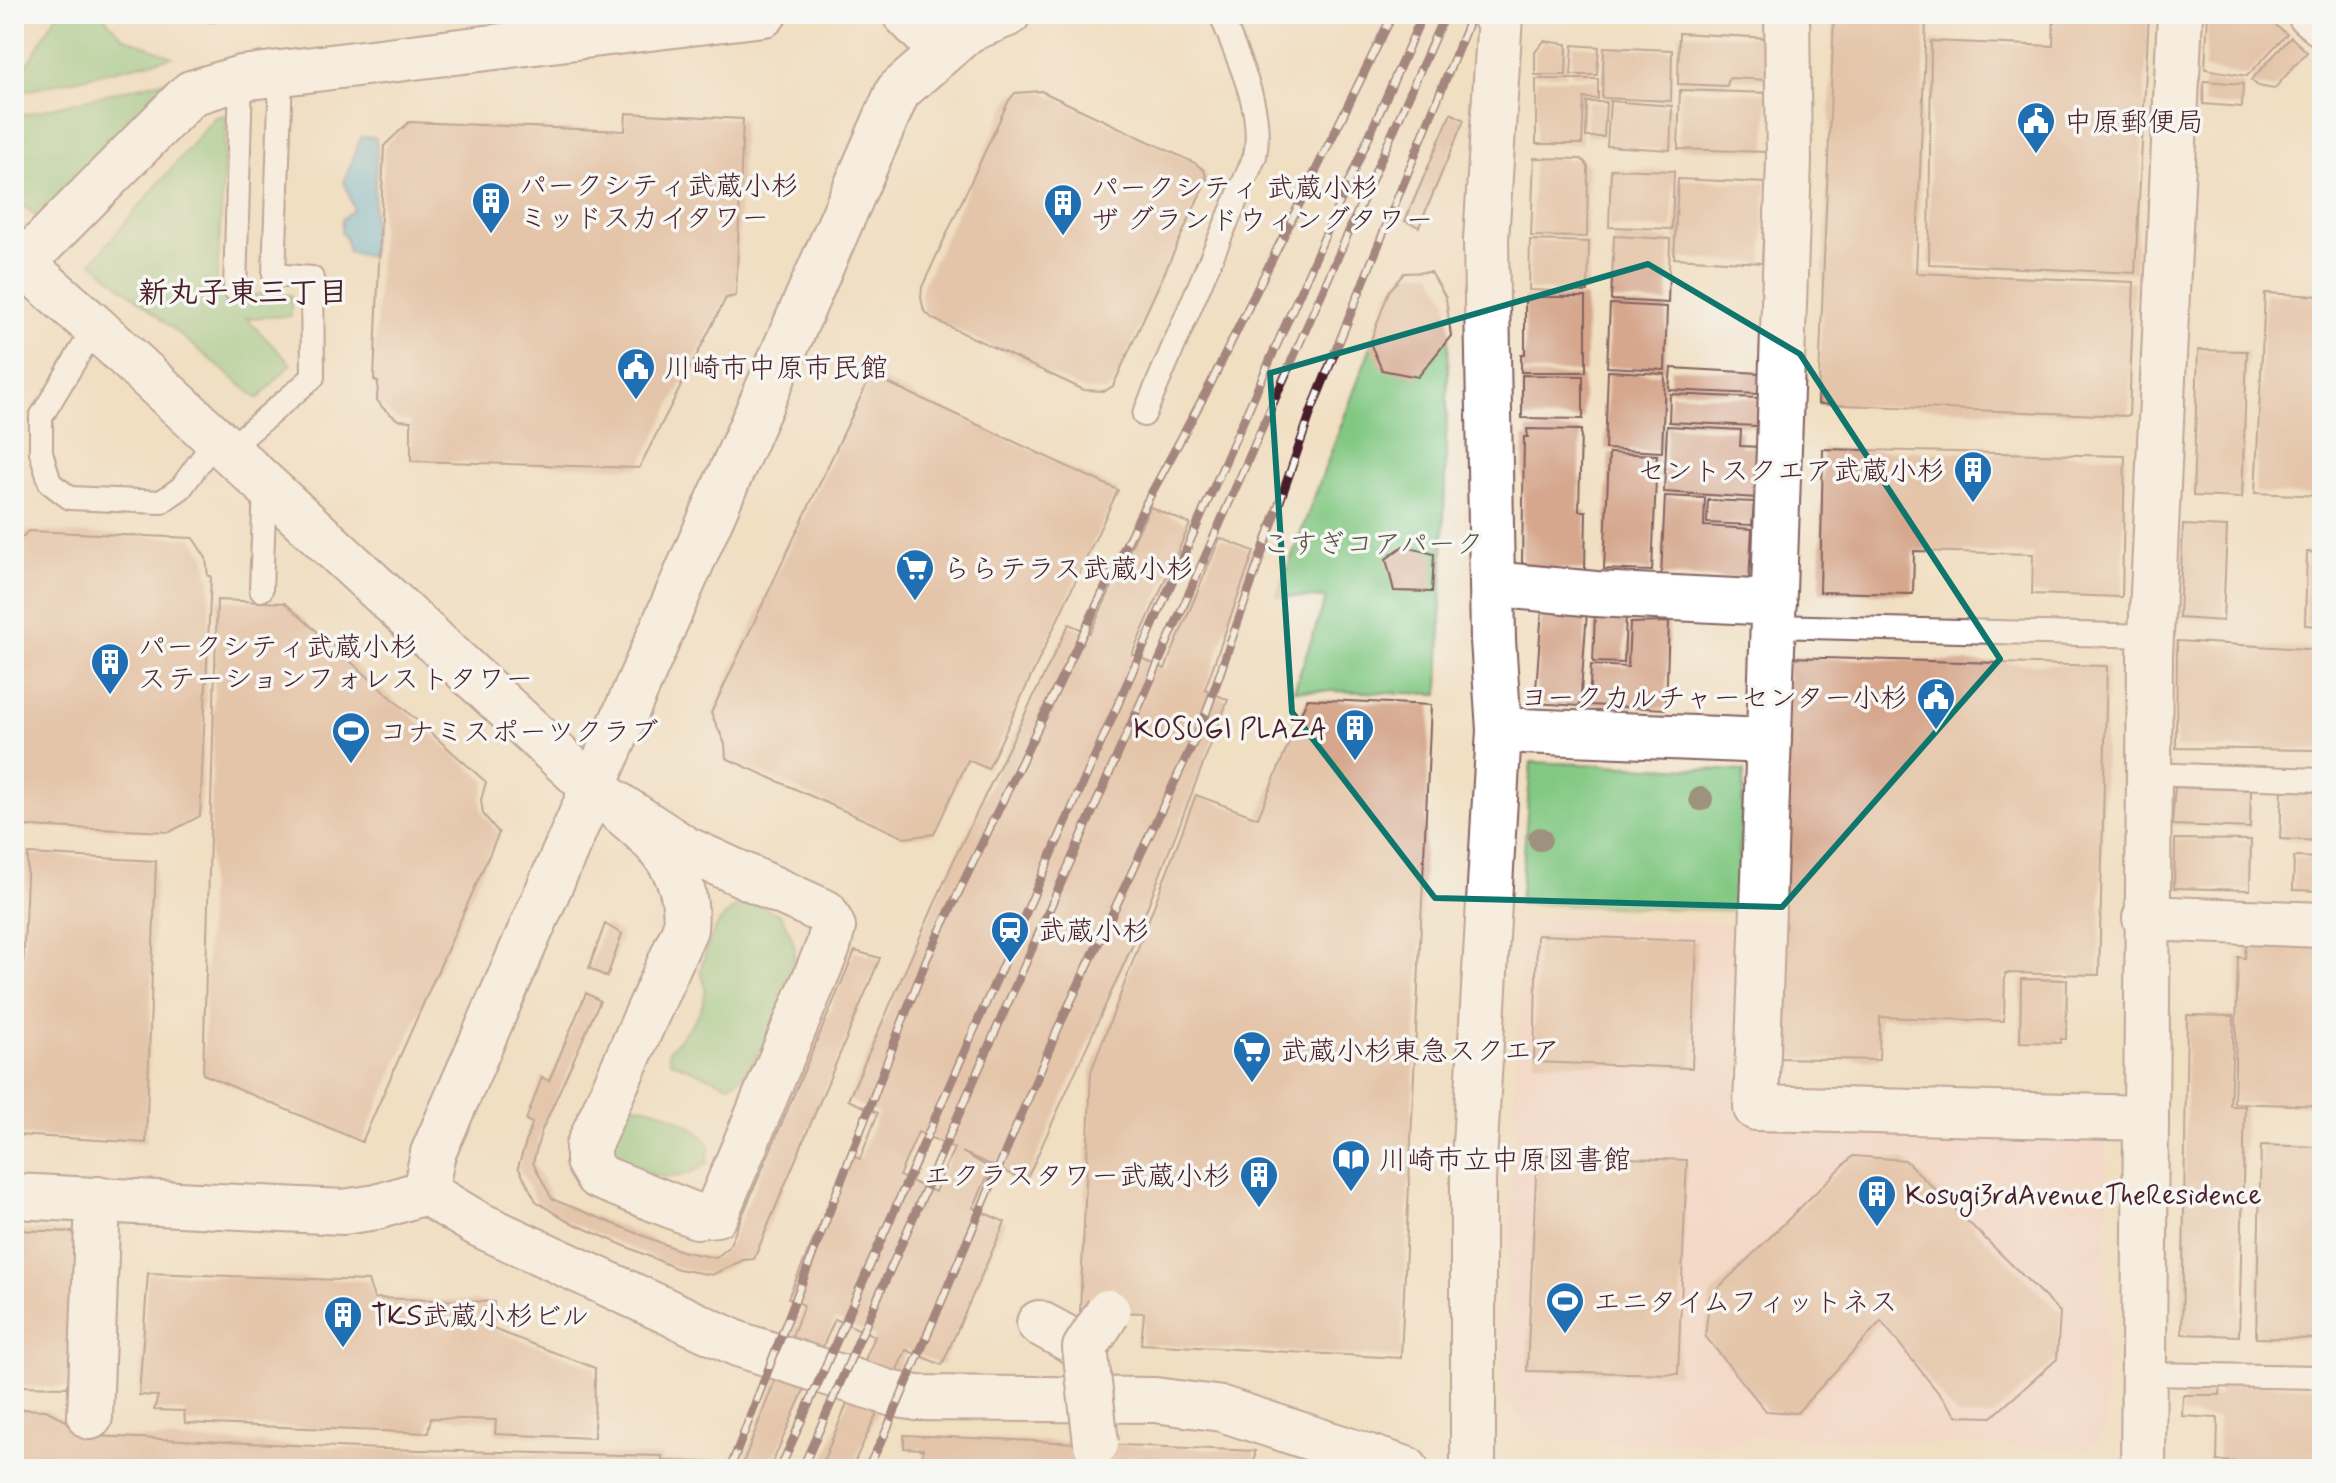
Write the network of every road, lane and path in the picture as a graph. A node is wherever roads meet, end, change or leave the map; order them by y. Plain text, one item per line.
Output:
1 (764, 14) edge
2 (905, 14) edge
3 (1008, 14) edge
4 (1787, 14) edge
5 (2180, 14) edge
6 (2310, 14) edge
7 (1500, 15) edge
8 (1222, 17) dead end
9 (2322, 24) edge
10 (942, 52) junction
11 (261, 75) junction
12 (18, 260) edge
13 (235, 290) dead end
14 (95, 327) junction
15 (1144, 415) dead end
16 (222, 444) junction
17 (265, 484) junction
18 (1492, 584) junction
19 (261, 590) dead end
20 (1774, 614) junction
21 (2151, 636) junction
22 (1499, 730) junction
23 (1769, 741) junction
24 (2148, 774) junction
25 (2322, 780) edge
26 (594, 789) junction
27 (2145, 918) junction
28 (2322, 925) edge
29 (2145, 1118) junction
30 (425, 1192) junction
31 (14, 1196) edge
32 (98, 1199) junction
33 (1108, 1312) dead end
34 (1039, 1323) dead end
35 (1085, 1348) junction
36 (2143, 1374) junction
37 (2322, 1377) edge
38 (90, 1417) dead end
39 (1096, 1443) dead end
40 (1406, 1469) edge
41 (1473, 1469) edge
42 (2143, 1469) edge

1 - 11 main road
2 - 10 main road
3 - 10 main road
4 - 20 main road
5 - 21 main road
6 - 9 main road
7 - 18 main road
8 - 15 lane
10 - 26 main road
11 - 12 main road
11 - 13 lane
11 - 16 lane
12 - 14 main road
14 - 16 main road
14 - 16 lane
16 - 17 main road
17 - 19 lane
17 - 26 main road
18 - 20 main road
18 - 22 main road
20 - 21 lane
20 - 23 main road
21 - 24 main road
22 - 23 main road
22 - 41 main road
23 - 29 main road
24 - 25 lane
24 - 27 main road
26 - 26 main road
26 - 30 main road
27 - 28 main road
27 - 29 main road
29 - 36 main road
30 - 32 main road
30 - 40 main road
31 - 32 main road
32 - 38 main road
33 - 35 main road, bridge
34 - 35 main road
35 - 39 main road, bridge
36 - 37 lane
36 - 42 main road

